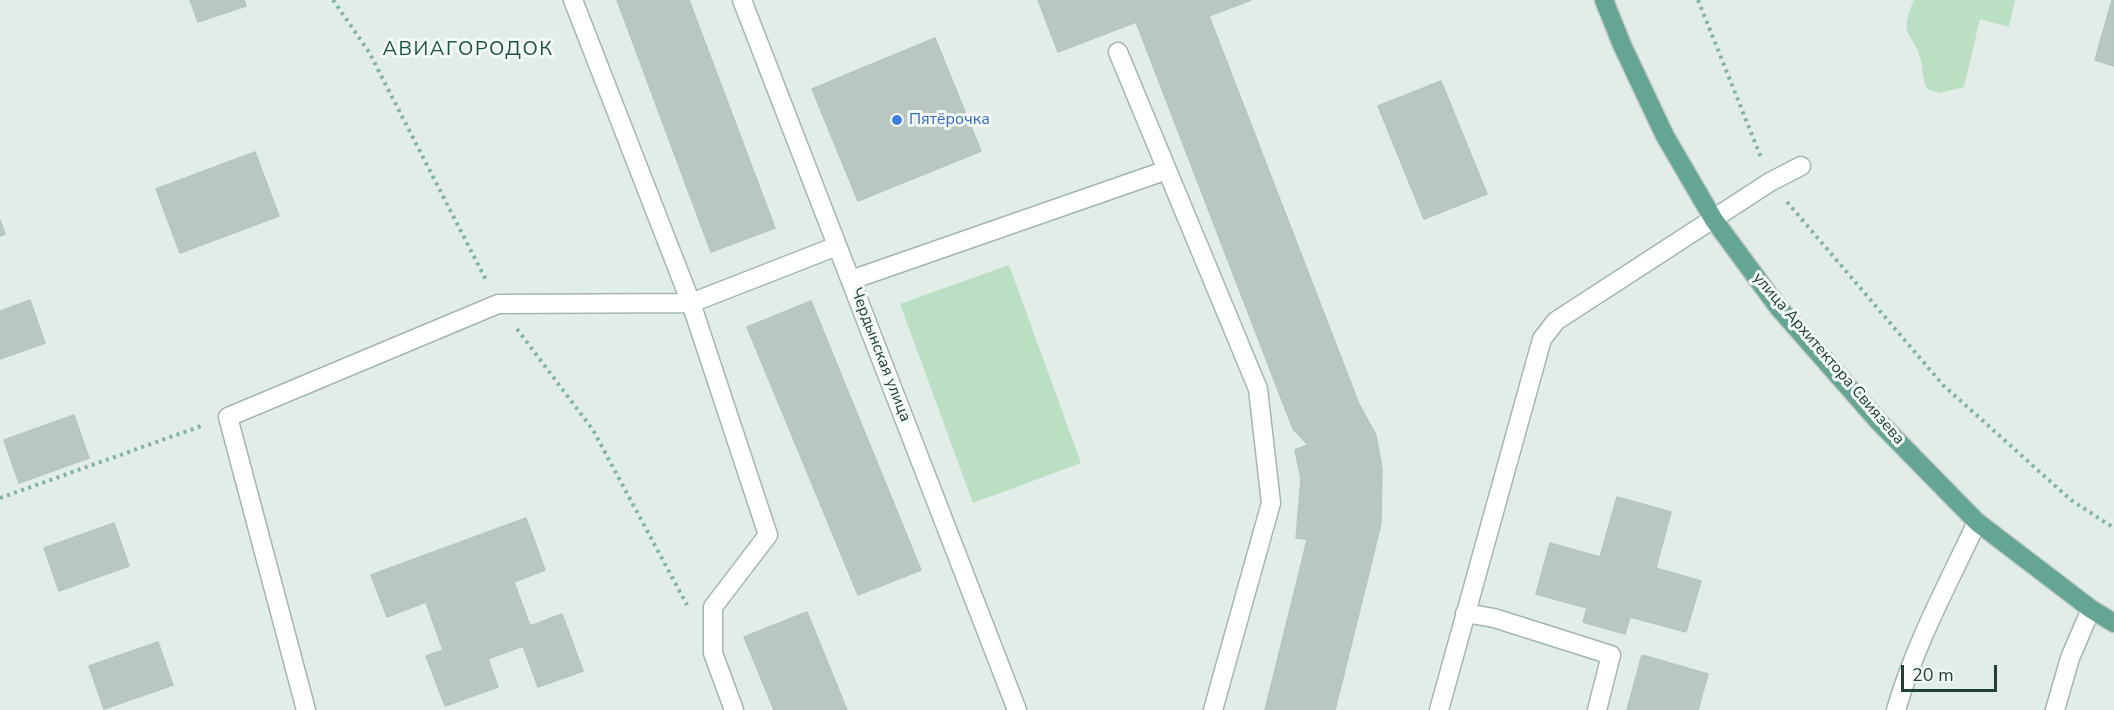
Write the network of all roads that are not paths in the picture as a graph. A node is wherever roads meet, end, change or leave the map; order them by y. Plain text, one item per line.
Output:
1 (573, 0) edge
2 (742, 0) edge
3 (1604, 0) edge
4 (1118, 52) dead end
5 (1801, 166) dead end
6 (1167, 170) junction
7 (1714, 220) junction
8 (837, 246) junction
9 (851, 280) junction
10 (691, 303) junction
11 (1977, 522) junction
12 (2091, 609) junction
13 (1465, 613) junction
14 (2114, 623) edge
15 (306, 710) edge
16 (734, 710) edge
17 (1017, 710) edge
18 (1213, 710) edge
19 (1439, 710) edge
20 (1596, 710) edge
21 (1896, 710) edge
22 (2055, 710) edge

1 - 10 street
2 - 8 street, Чердынская улица
3 - 7 main road, улица Архитектора Свиязева
4 - 6 street
5 - 7 street
6 - 9 street
6 - 18 street
7 - 11 main road, улица Архитектора Свиязева
7 - 13 street
8 - 9 street, Чердынская улица
8 - 10 street
9 - 17 street, Чердынская улица
10 - 15 street
10 - 16 street
11 - 12 main road, улица Архитектора Свиязева
11 - 21 street
12 - 14 main road, улица Архитектора Свиязева
12 - 22 street
13 - 19 street
13 - 20 street

